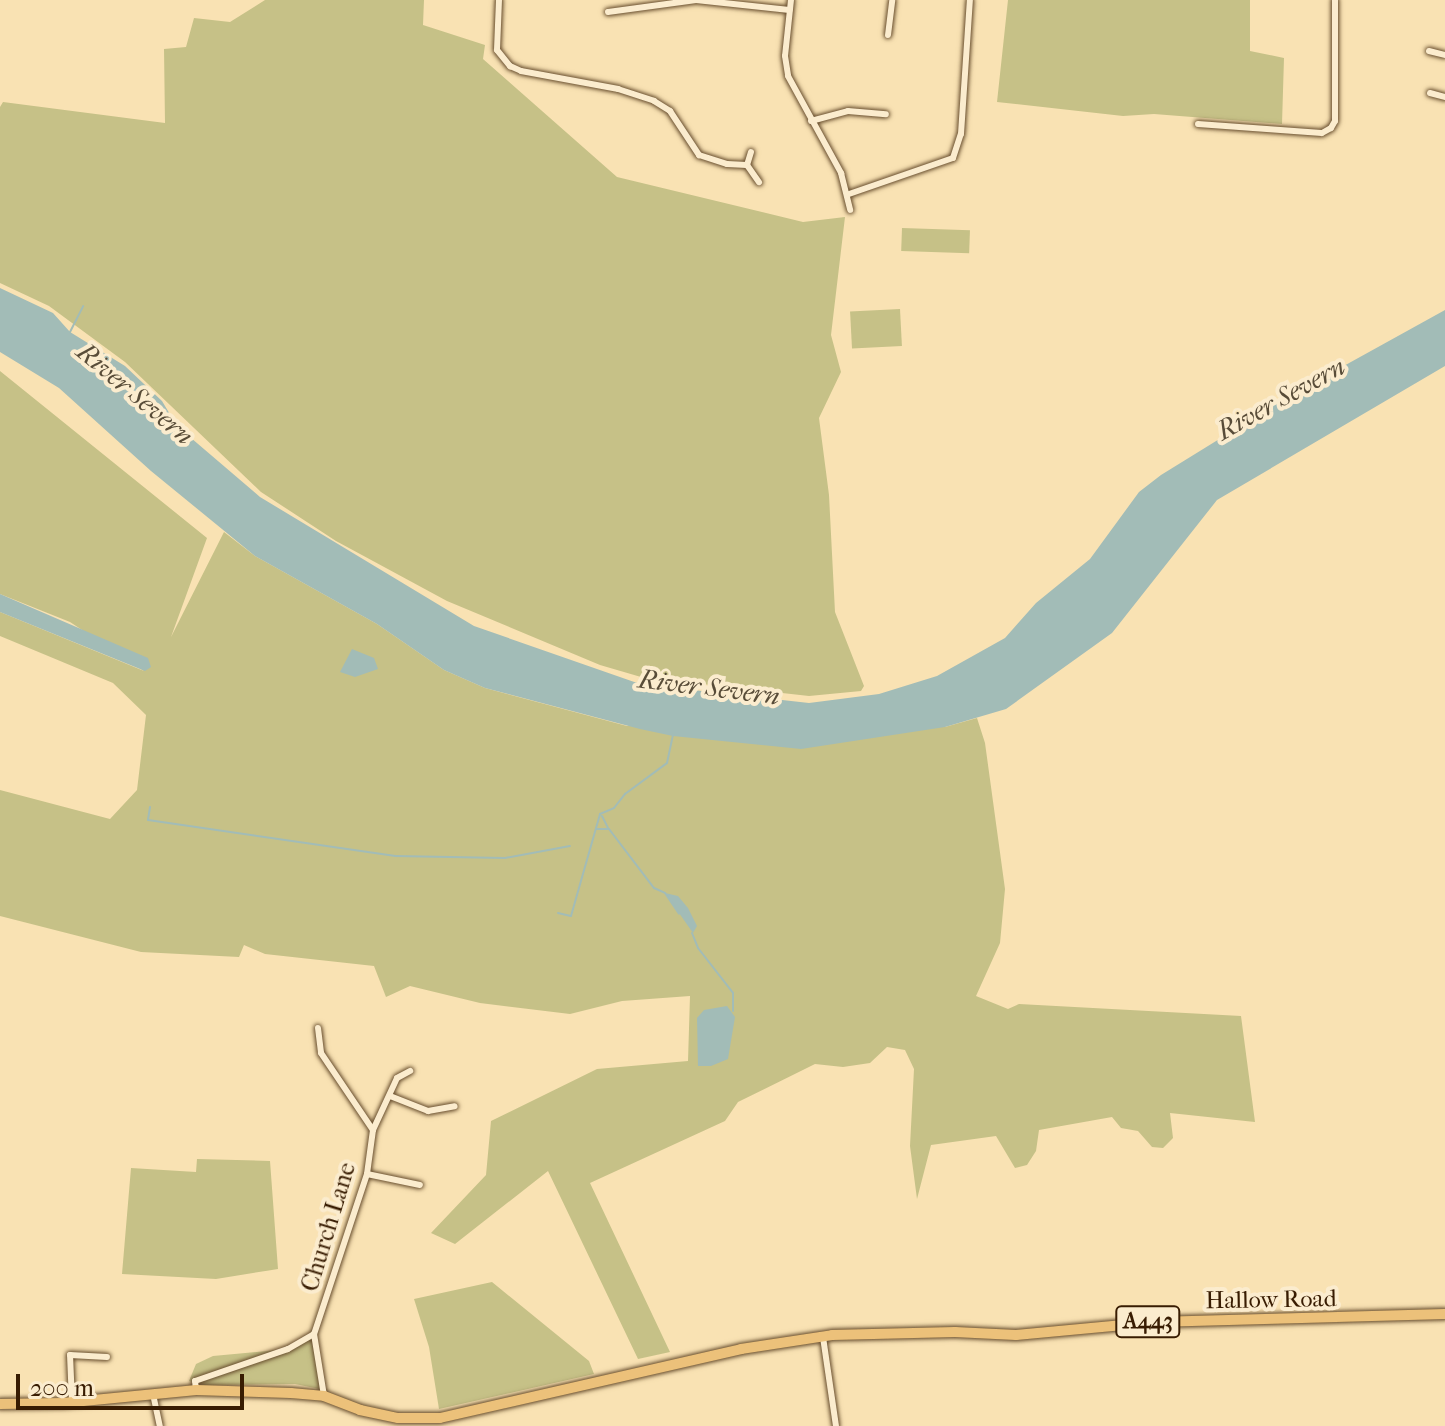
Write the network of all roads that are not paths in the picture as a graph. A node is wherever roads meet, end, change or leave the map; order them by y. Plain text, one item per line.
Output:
1 (499, 0) edge
2 (791, 0) edge
3 (892, 0) edge
4 (970, 0) edge
5 (1335, 0) edge
6 (789, 10) junction
7 (608, 12) dead end
8 (888, 35) dead end
9 (1429, 51) dead end
10 (1445, 55) edge
11 (1430, 93) dead end
12 (1445, 97) edge
13 (886, 114) dead end
14 (811, 121) junction
15 (1198, 124) dead end
16 (751, 152) dead end
17 (747, 165) junction
18 (759, 182) dead end
19 (849, 194) junction
20 (850, 210) dead end
21 (318, 1028) dead end
22 (410, 1071) dead end
23 (390, 1096) junction
24 (455, 1106) dead end
25 (373, 1130) junction
26 (367, 1174) junction
27 (420, 1185) dead end
28 (1445, 1314) edge
29 (314, 1334) junction
30 (823, 1337) junction
31 (107, 1357) dead end
32 (196, 1390) junction
33 (153, 1394) junction
34 (324, 1396) junction
35 (72, 1402) junction
36 (0, 1404) edge
37 (160, 1426) edge
38 (836, 1426) edge

1 - 17 street
2 - 6 street
3 - 8 street
4 - 19 street
5 - 15 street
6 - 7 street
6 - 14 street
9 - 10 street
11 - 12 street
13 - 14 street
14 - 19 street
16 - 17 street
17 - 18 street
19 - 20 street
21 - 25 street
22 - 23 street, Church Lane
23 - 24 street
23 - 25 street, Church Lane
25 - 26 street, Church Lane
26 - 27 street
26 - 29 street, Church Lane
28 - 30 main road, Hallow Road / A443
29 - 32 street
29 - 34 street, Church Lane
30 - 34 main road, A443
30 - 38 street
31 - 35 street
32 - 33 main road, A443
32 - 34 main road, A443
33 - 35 main road, A443
33 - 37 street
35 - 36 main road, A443

